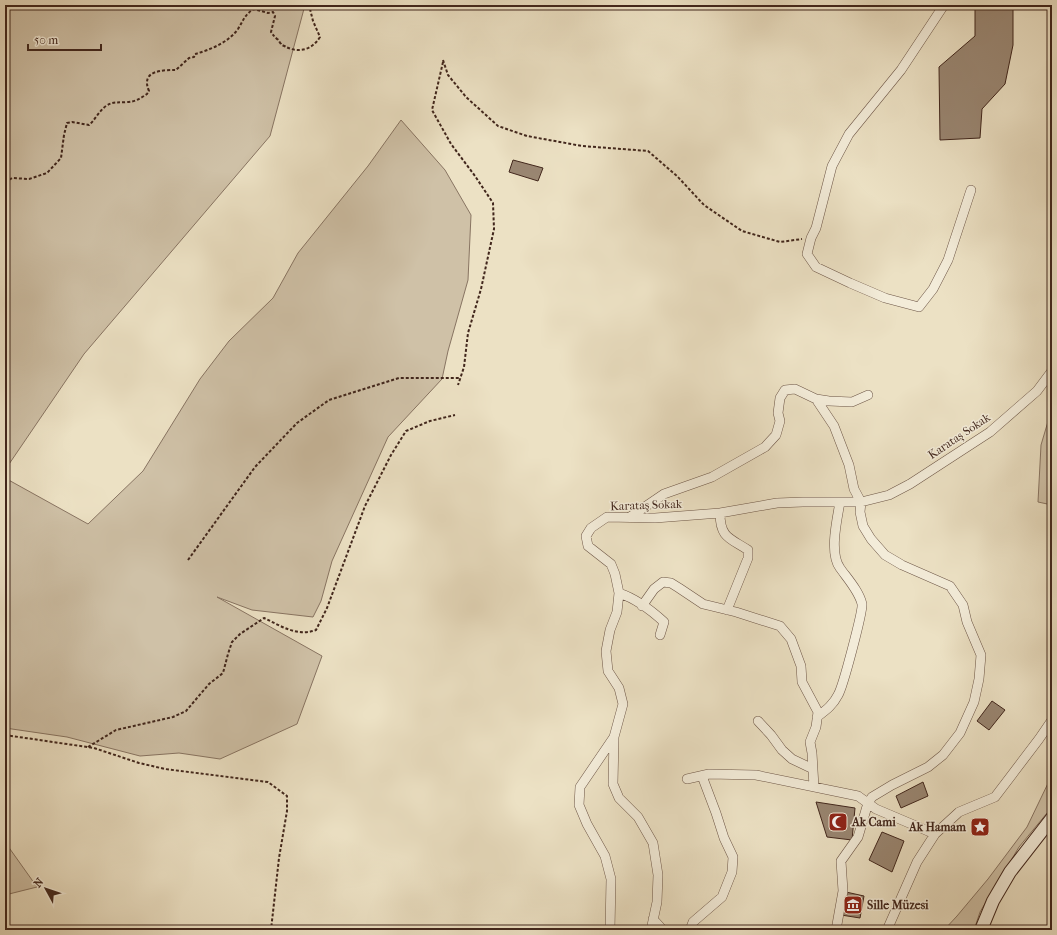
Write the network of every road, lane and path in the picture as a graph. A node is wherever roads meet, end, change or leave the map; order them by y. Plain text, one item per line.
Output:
1 (309, 5) edge
2 (944, 5) edge
3 (5, 182) edge
4 (971, 190) dead end
5 (811, 238) junction
6 (1052, 371) edge
7 (460, 378) junction
8 (458, 385) dead end
9 (868, 395) dead end
10 (816, 399) junction
11 (455, 415) dead end
12 (840, 502) junction
13 (861, 502) junction
14 (720, 513) junction
15 (630, 518) junction
16 (188, 560) dead end
17 (619, 593) junction
18 (642, 606) junction
19 (727, 610) junction
20 (660, 635) dead end
21 (817, 717) junction
22 (1052, 720) edge
23 (758, 721) dead end
24 (5, 735) edge
25 (614, 737) junction
26 (88, 747) junction
27 (813, 769) junction
28 (702, 776) junction
29 (688, 779) dead end
30 (814, 787) junction
31 (868, 803) junction
32 (1052, 818) edge
33 (935, 834) junction
34 (653, 919) junction
35 (271, 930) edge
36 (610, 930) edge
37 (651, 930) edge
38 (663, 930) edge
39 (690, 930) edge
40 (836, 930) edge
41 (887, 930) edge
42 (981, 930) edge

1 - 3 path
2 - 5 street
4 - 5 street
5 - 7 path
6 - 13 street, Karataş Sokak
7 - 8 path
7 - 16 path
9 - 10 street
10 - 13 street
10 - 15 street
11 - 26 path
12 - 13 street, Karataş Sokak
12 - 14 street, Karataş Sokak
12 - 21 street
13 - 31 street
14 - 15 street, Karataş Sokak
14 - 19 street
15 - 17 street, Karataş Sokak
17 - 18 street
17 - 25 street, Karataş Sokak
18 - 19 street
18 - 20 street
19 - 21 street
21 - 27 street
22 - 33 street
23 - 27 street
24 - 26 path
25 - 34 street
25 - 36 street, Karataş Sokak
26 - 35 path
27 - 30 street
28 - 29 street
28 - 30 street
28 - 39 street
30 - 31 street
31 - 33 street
31 - 40 street
32 - 42 main road
33 - 41 street
34 - 37 street
34 - 38 street

